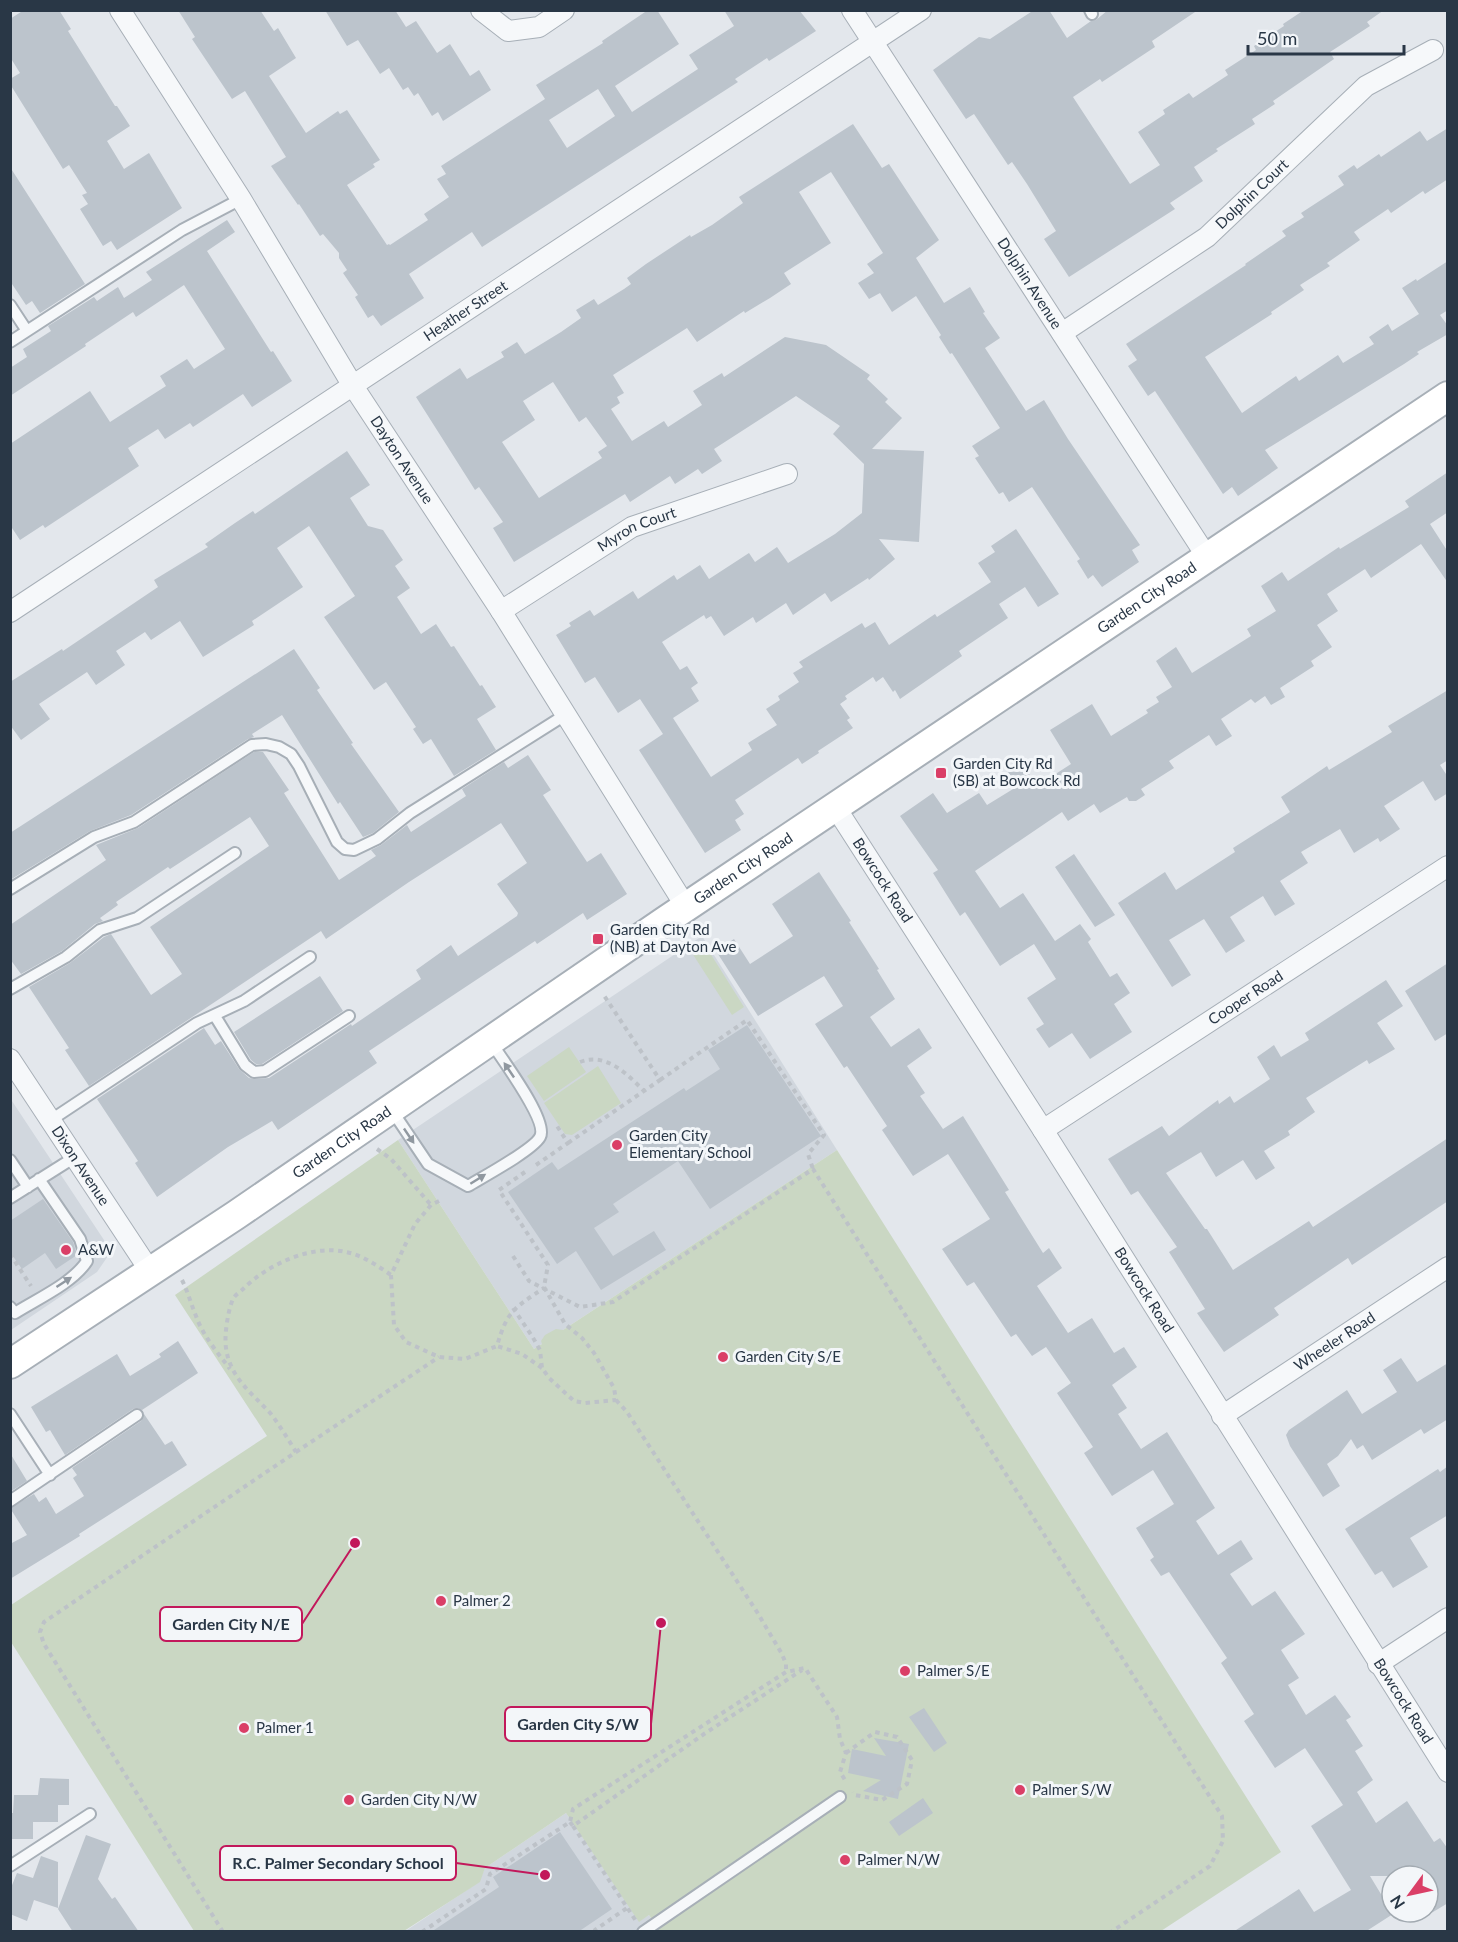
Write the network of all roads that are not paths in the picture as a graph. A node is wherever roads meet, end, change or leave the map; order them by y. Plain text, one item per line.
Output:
1 (120, 10) edge
2 (481, 10) edge
3 (564, 10) edge
4 (852, 10) edge
5 (921, 10) edge
6 (872, 42) junction
7 (1433, 50) dead end
8 (241, 199) junction
9 (10, 305) edge
10 (27, 331) junction
11 (1062, 333) junction
12 (10, 342) edge
13 (353, 386) junction
14 (1448, 396) edge
15 (788, 474) dead end
16 (1207, 557) junction
17 (501, 611) junction
18 (10, 612) edge
19 (565, 715) junction
20 (836, 808) junction
21 (236, 853) dead end
22 (1448, 866) edge
23 (10, 889) edge
24 (686, 907) junction
25 (310, 957) dead end
26 (10, 989) edge
27 (215, 1016) junction
28 (349, 1016) dead end
29 (490, 1042) junction
30 (10, 1059) edge
31 (391, 1109) junction
32 (51, 1120) junction
33 (1044, 1130) junction
34 (75, 1157) junction
35 (10, 1160) edge
36 (39, 1179) junction
37 (28, 1186) junction
38 (10, 1198) edge
39 (1448, 1267) edge
40 (150, 1271) junction
41 (13, 1310) edge
42 (10, 1364) edge
43 (10, 1414) edge
44 (137, 1415) dead end
45 (1222, 1416) junction
46 (50, 1474) junction
47 (10, 1501) edge
48 (1448, 1618) edge
49 (1378, 1664) junction
50 (1448, 1772) edge
51 (840, 1797) road end
52 (90, 1814) dead end
53 (10, 1866) edge
54 (643, 1931) edge

1 - 8 street, Dayton Avenue
2 - 3 street
4 - 6 street, Dolphin Avenue
5 - 6 street, Heather Street
6 - 11 street, Dolphin Avenue
6 - 13 street, Heather Street
7 - 11 street, Dolphin Court
8 - 10 lane
8 - 13 street, Dayton Avenue
9 - 10 lane
10 - 12 lane
11 - 16 street, Dolphin Avenue
13 - 17 street, Dayton Avenue
13 - 18 street, Heather Street
14 - 16 street, Garden City Road
15 - 17 street, Myron Court
16 - 20 street, Garden City Road
17 - 19 street, Dayton Avenue
19 - 23 lane
19 - 24 street, Dayton Avenue
20 - 24 street, Garden City Road
20 - 33 street, Bowcock Road
21 - 26 lane
22 - 33 street, Cooper Road
24 - 29 street, Garden City Road
25 - 27 lane
27 - 28 lane
27 - 32 lane
29 - 31 street, Garden City Road
31 -> 29 lane
30 - 32 street, Dixon Avenue
31 - 40 street, Garden City Road
32 - 34 street, Dixon Avenue
33 - 45 street, Bowcock Road
34 - 36 lane
34 - 40 street, Dixon Avenue
35 - 37 lane
36 - 37 lane
41 -> 36 lane
37 - 38 lane
39 - 45 street, Wheeler Road
40 - 42 street, Garden City Road
43 - 46 lane
44 - 46 lane
45 - 49 street, Bowcock Road
46 - 47 lane
48 - 49 street
49 - 50 street, Bowcock Road
51 - 54 lane
52 - 53 lane

